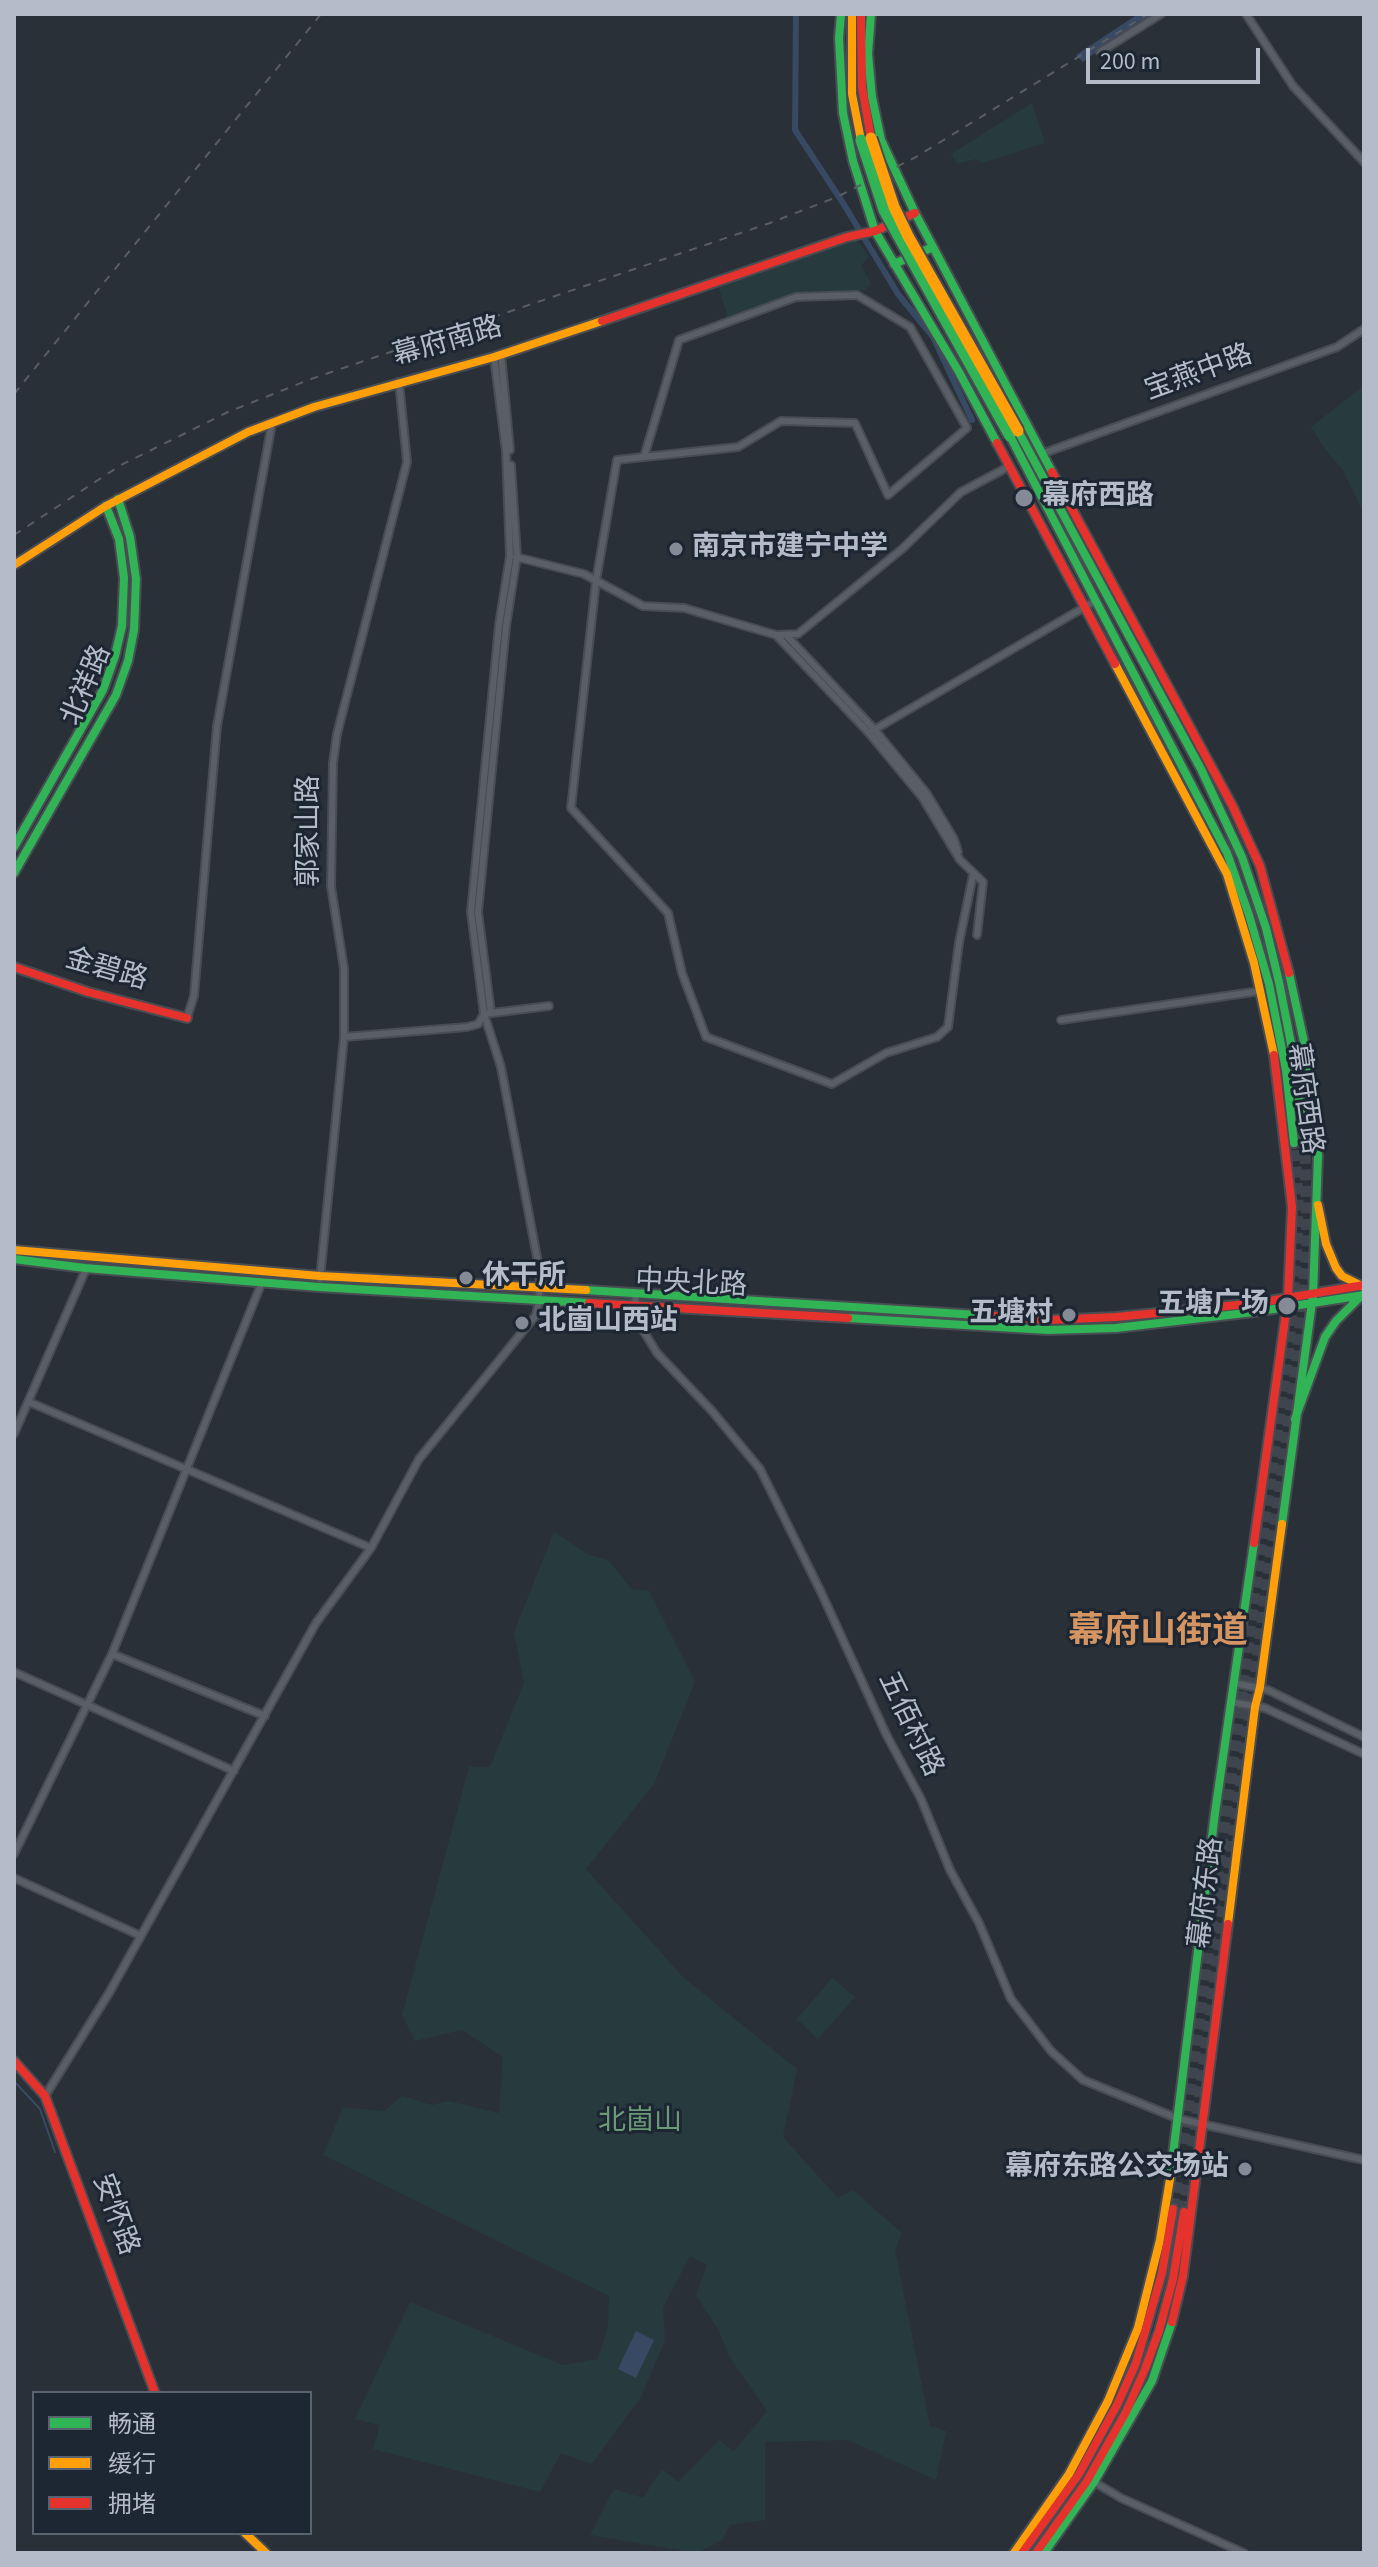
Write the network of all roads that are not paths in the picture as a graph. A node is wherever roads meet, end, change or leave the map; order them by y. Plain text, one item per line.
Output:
1 (841, 14) edge
2 (852, 14) edge
3 (861, 14) edge
4 (871, 14) edge
5 (1161, 14) edge
6 (1246, 14) edge
7 (1100, 52) dead end
8 (866, 139) junction
9 (1364, 162) edge
10 (915, 213) junction
11 (874, 231) junction
12 (933, 247) junction
13 (894, 264) junction
14 (1364, 329) edge
15 (498, 355) junction
16 (399, 382) junction
17 (272, 423) junction
18 (1014, 434) junction
19 (1044, 453) junction
20 (644, 457) junction
21 (1010, 466) junction
22 (118, 499) junction
23 (106, 506) junction
24 (126, 548) junction
25 (510, 556) junction
26 (14, 565) edge
27 (596, 581) junction
28 (1090, 604) junction
29 (776, 635) junction
30 (786, 635) junction
31 (869, 733) junction
32 (14, 847) edge
33 (960, 860) junction
34 (14, 873) edge
35 (973, 875) junction
36 (977, 935) dead end
37 (14, 967) edge
38 (1260, 991) junction
39 (549, 1006) dead end
40 (487, 1013) junction
41 (187, 1018) joint
42 (1061, 1020) dead end
43 (344, 1037) junction
44 (1318, 1205) junction
45 (14, 1250) edge
46 (14, 1259) edge
47 (86, 1269) junction
48 (262, 1282) junction
49 (320, 1282) junction
50 (540, 1288) junction
51 (1363, 1290) edge
52 (1312, 1299) junction
53 (635, 1300) junction
54 (539, 1301) junction
55 (1288, 1303) junction
56 (29, 1402) junction
57 (1295, 1419) junction
58 (1270, 1426) joint
59 (14, 1434) edge
60 (186, 1469) junction
61 (371, 1548) junction
62 (112, 1654) junction
63 (14, 1672) edge
64 (1234, 1683) junction
65 (1260, 1687) junction
66 (1231, 1702) junction
67 (87, 1705) junction
68 (1255, 1707) junction
69 (265, 1716) junction
70 (1364, 1737) edge
71 (1364, 1754) edge
72 (234, 1771) junction
73 (14, 1854) edge
74 (14, 1878) edge
75 (141, 1936) junction
76 (14, 2061) edge
77 (45, 2096) junction
78 (1179, 2119) junction
79 (1204, 2125) junction
80 (1364, 2160) edge
81 (154, 2391) edge
82 (1108, 2401) junction
83 (1101, 2435) junction
84 (1090, 2482) junction
85 (247, 2535) edge
86 (266, 2553) edge
87 (1014, 2553) edge
88 (1022, 2553) edge
89 (1036, 2553) edge
90 (1044, 2553) edge
91 (1244, 2553) edge

1 - 11 main road, 幕府西路
2 - 8 main road, 幕府西路
3 - 8 main road, 幕府西路
4 - 10 main road, 幕府西路
5 - 7 street
6 - 9 street
8 - 18 main road, 幕府西路, bridge
10 - 11 main road, 幕府南路
10 - 12 main road, 幕府西路
11 - 13 main road, 幕府西路
11 - 15 main road, 幕府南路
12 - 13 main road
12 - 19 main road, 幕府西路
13 - 21 main road, 幕府西路
14 - 19 street, 宝燕中路
15 - 16 main road, 幕府南路
15 - 25 street
15 - 40 street
16 - 17 main road, 幕府南路
16 - 43 street, 郭家山路
17 - 22 main road, 幕府南路
17 - 41 street
18 - 28 main road, 幕府西路
18 - 28 main road, 幕府西路
19 - 44 main road, 幕府西路
20 - 20 street
20 - 27 street
21 - 28 main road, 幕府西路
21 - 30 street
22 - 23 main road, 幕府南路
22 - 24 main road, 北祥路
23 - 24 main road, 北祥路
23 - 26 main road, 幕府南路
24 - 32 main road, 北祥路
24 - 34 main road, 北祥路
25 - 27 street
25 - 40 street
27 - 29 street
27 - 35 street
28 - 31 street
28 - 38 main road, 幕府西路
29 - 30 street
29 - 31 street
30 - 33 street
31 - 33 street
33 - 35 street
35 - 36 street
37 - 41 main road, 金碧路
38 - 42 street
38 - 55 main road, 幕府西路
39 - 40 street
40 - 43 street
40 - 50 street
43 - 49 street, 郭家山路
44 - 51 main road
44 - 52 main road, 幕府东路
45 - 49 main road, 中央北路
46 - 47 main road, 中央北路
47 - 48 main road, 中央北路
47 - 56 street
48 - 49 main road, 中央北路
48 - 60 street
49 - 50 main road, 中央北路
49 - 54 main road, 中央北路
50 - 53 main road, 中央北路
50 - 54 street
51 - 52 main road, 中央北路
51 - 57 main road
52 - 55 main road, 中央北路
52 - 57 main road, 幕府东路
53 - 54 main road, 中央北路
53 - 55 main road, 中央北路
53 - 78 street, 五佰村路
54 - 61 street
55 - 58 main road, 幕府西路
56 - 59 street
56 - 60 street
57 - 65 main road, 幕府东路
58 - 64 main road, 幕府东路
60 - 61 street
60 - 62 street
61 - 69 street
62 - 67 street
62 - 69 street
63 - 67 street
64 - 65 street
64 - 66 main road, 幕府东路
65 - 68 main road, 幕府东路
65 - 70 street
66 - 68 street
66 - 78 main road, 幕府东路
67 - 72 street
67 - 73 street
68 - 71 street
68 - 79 main road, 幕府东路
69 - 72 street
72 - 75 street
74 - 75 street
75 - 77 street
76 - 77 main road, 安怀路
77 - 81 main road, 安怀路
78 - 79 street, 五佰村路
78 - 82 main road, 幕府东路
79 - 80 street, 五佰村路
79 - 84 main road, 幕府东路
82 - 83 main road
82 - 87 main road, 幕府东路
83 - 84 main road
83 - 88 main road
84 - 89 main road
84 - 90 main road
84 - 91 street
85 - 86 main road

